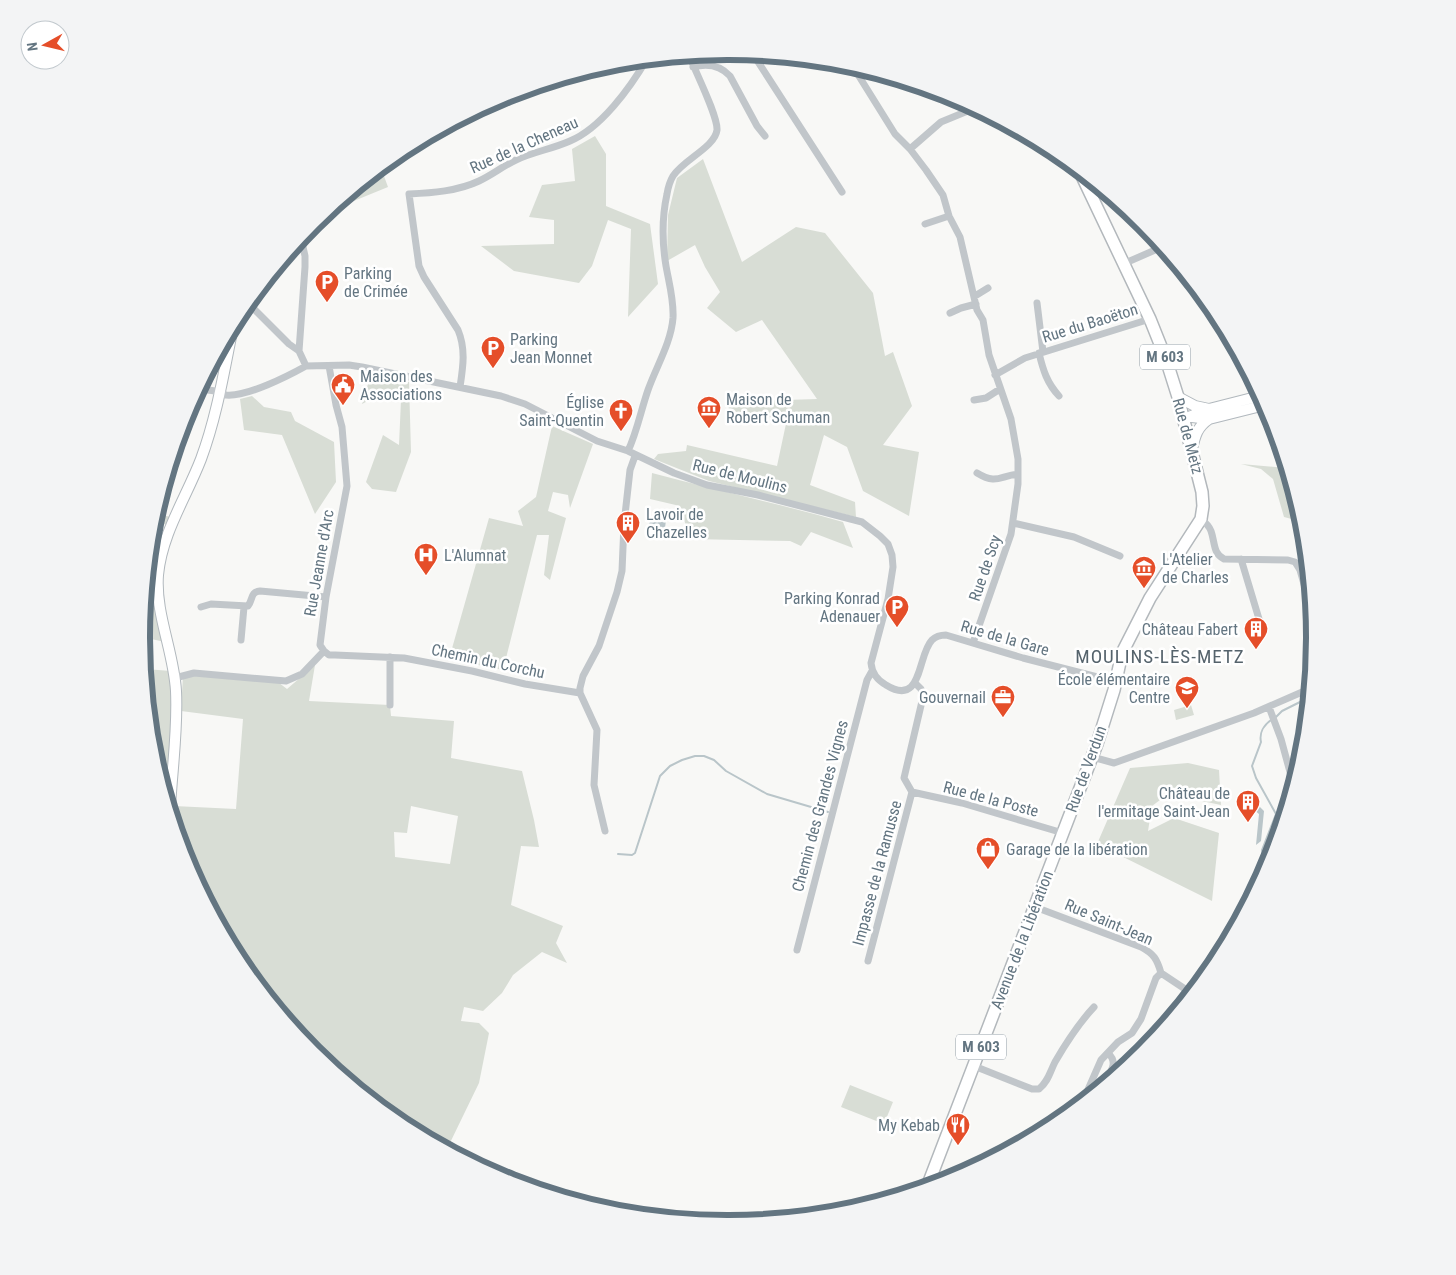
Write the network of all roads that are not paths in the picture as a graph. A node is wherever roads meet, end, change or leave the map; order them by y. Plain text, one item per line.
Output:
1 (691, 61) edge
2 (757, 61) edge
3 (643, 67) edge
4 (694, 67) junction
5 (859, 75) edge
6 (966, 112) edge
7 (765, 136) dead end
8 (910, 149) junction
9 (1085, 183) edge
10 (842, 192) dead end
11 (949, 216) junction
12 (925, 224) dead end
13 (303, 247) edge
14 (1155, 250) edge
15 (1123, 264) junction
16 (988, 288) dead end
17 (975, 296) junction
18 (1037, 302) dead end
19 (976, 304) junction
20 (254, 309) edge
21 (950, 313) dead end
22 (1150, 319) junction
23 (229, 347) edge
24 (299, 351) junction
25 (1041, 352) junction
26 (306, 366) junction
27 (329, 366) junction
28 (996, 375) junction
29 (460, 387) junction
30 (1000, 389) junction
31 (206, 391) edge
32 (221, 393) junction
33 (1059, 396) dead end
34 (1178, 397) junction
35 (1253, 398) edge
36 (974, 400) dead end
37 (1257, 406) edge
38 (1209, 414) junction
39 (1188, 418) junction
40 (1192, 449) junction
41 (628, 451) junction
42 (635, 456) junction
43 (977, 472) dead end
44 (1018, 474) junction
45 (1201, 519) junction
46 (1013, 523) junction
47 (1120, 556) dead end
48 (1241, 559) junction
49 (1300, 570) joint
50 (1302, 578) edge
51 (158, 594) junction
52 (326, 597) junction
53 (152, 604) edge
54 (201, 607) dead end
55 (244, 607) junction
56 (1259, 619) dead end
57 (240, 640) dead end
58 (973, 643) junction
59 (324, 651) junction
60 (390, 657) junction
61 (872, 671) junction
62 (175, 678) junction
63 (1116, 680) junction
64 (915, 683) junction
65 (1303, 692) edge
66 (580, 694) junction
67 (390, 704) dead end
68 (1269, 707) junction
69 (1092, 757) junction
70 (1290, 769) edge
71 (171, 791) edge
72 (912, 792) junction
73 (605, 831) dead end
74 (1063, 833) junction
75 (1035, 907) junction
76 (797, 950) dead end
77 (868, 961) dead end
78 (1161, 973) junction
79 (1186, 989) edge
80 (1094, 1007) dead end
81 (1108, 1053) junction
82 (974, 1066) junction
83 (1110, 1071) edge
84 (1089, 1089) edge
85 (931, 1178) edge

1 - 4 street
2 - 10 street
3 - 29 street, Rue de la Cheneau
4 - 7 street
4 - 41 street
5 - 8 street
6 - 8 street
8 - 11 street
9 - 15 main road, M 603
11 - 12 street
11 - 17 street
13 - 24 street
14 - 15 street
15 - 22 main road, M 603
16 - 17 street
17 - 19 street
18 - 25 street
19 - 21 street
19 - 28 street
20 - 24 street
22 - 25 street, Rue du Baoëton
22 - 34 main road, Rue de Metz / M 603
23 - 32 street
24 - 26 street
25 - 28 street, Rue du Baoëton
25 - 33 street, Rue du Baoëton
26 - 27 street, Rue de Moulins
26 - 32 street
27 - 29 street, Rue de Moulins
27 - 52 street, Rue Jeanne d'Arc
28 - 30 street
29 - 41 street, Rue de Moulins
30 - 36 street
30 - 44 street
31 - 32 street
32 - 51 street
34 - 38 street
34 - 39 main road, Rue de Metz / M 603
35 - 38 street
37 - 38 street
38 - 39 street
38 - 40 street
39 - 40 main road, Rue de Metz / M 603
40 - 45 main road, Rue de Metz / M 603
41 - 42 street, Rue de Moulins
42 - 61 street, Rue de Moulins
42 - 66 street
43 - 44 street
44 - 46 street
45 - 48 street
45 - 63 main road, Rue de Verdun / M 603
46 - 47 street, Rue de Scy
46 - 58 street, Rue de Scy
48 - 49 street
48 - 56 street
49 - 50 street
51 - 53 street
51 - 62 street
52 - 55 street
52 - 59 street, Rue Jeanne d'Arc
54 - 55 street
55 - 57 street
58 - 63 street, Rue de la Gare
58 - 64 street, Rue de la Gare
59 - 60 street
59 - 62 street
60 - 66 street, Chemin du Corchu
60 - 67 street
61 - 64 street
61 - 76 street, Chemin des Grandes Vignes
62 - 71 street
63 - 69 main road, Rue de Verdun / M 603
64 - 72 street
65 - 68 street
66 - 73 street
68 - 69 street
68 - 70 street
69 - 74 main road, Rue de Verdun / M 603
72 - 74 street, Rue de la Poste
72 - 77 street, Impasse de la Ramusse
74 - 75 main road, Avenue de la Libération / M 603
75 - 78 street, Rue Saint-Jean
75 - 82 main road, Avenue de la Libération / M 603
78 - 79 street
78 - 81 street
80 - 82 street
81 - 83 street
81 - 84 street
82 - 85 main road, Avenue de la Libération / M 603

